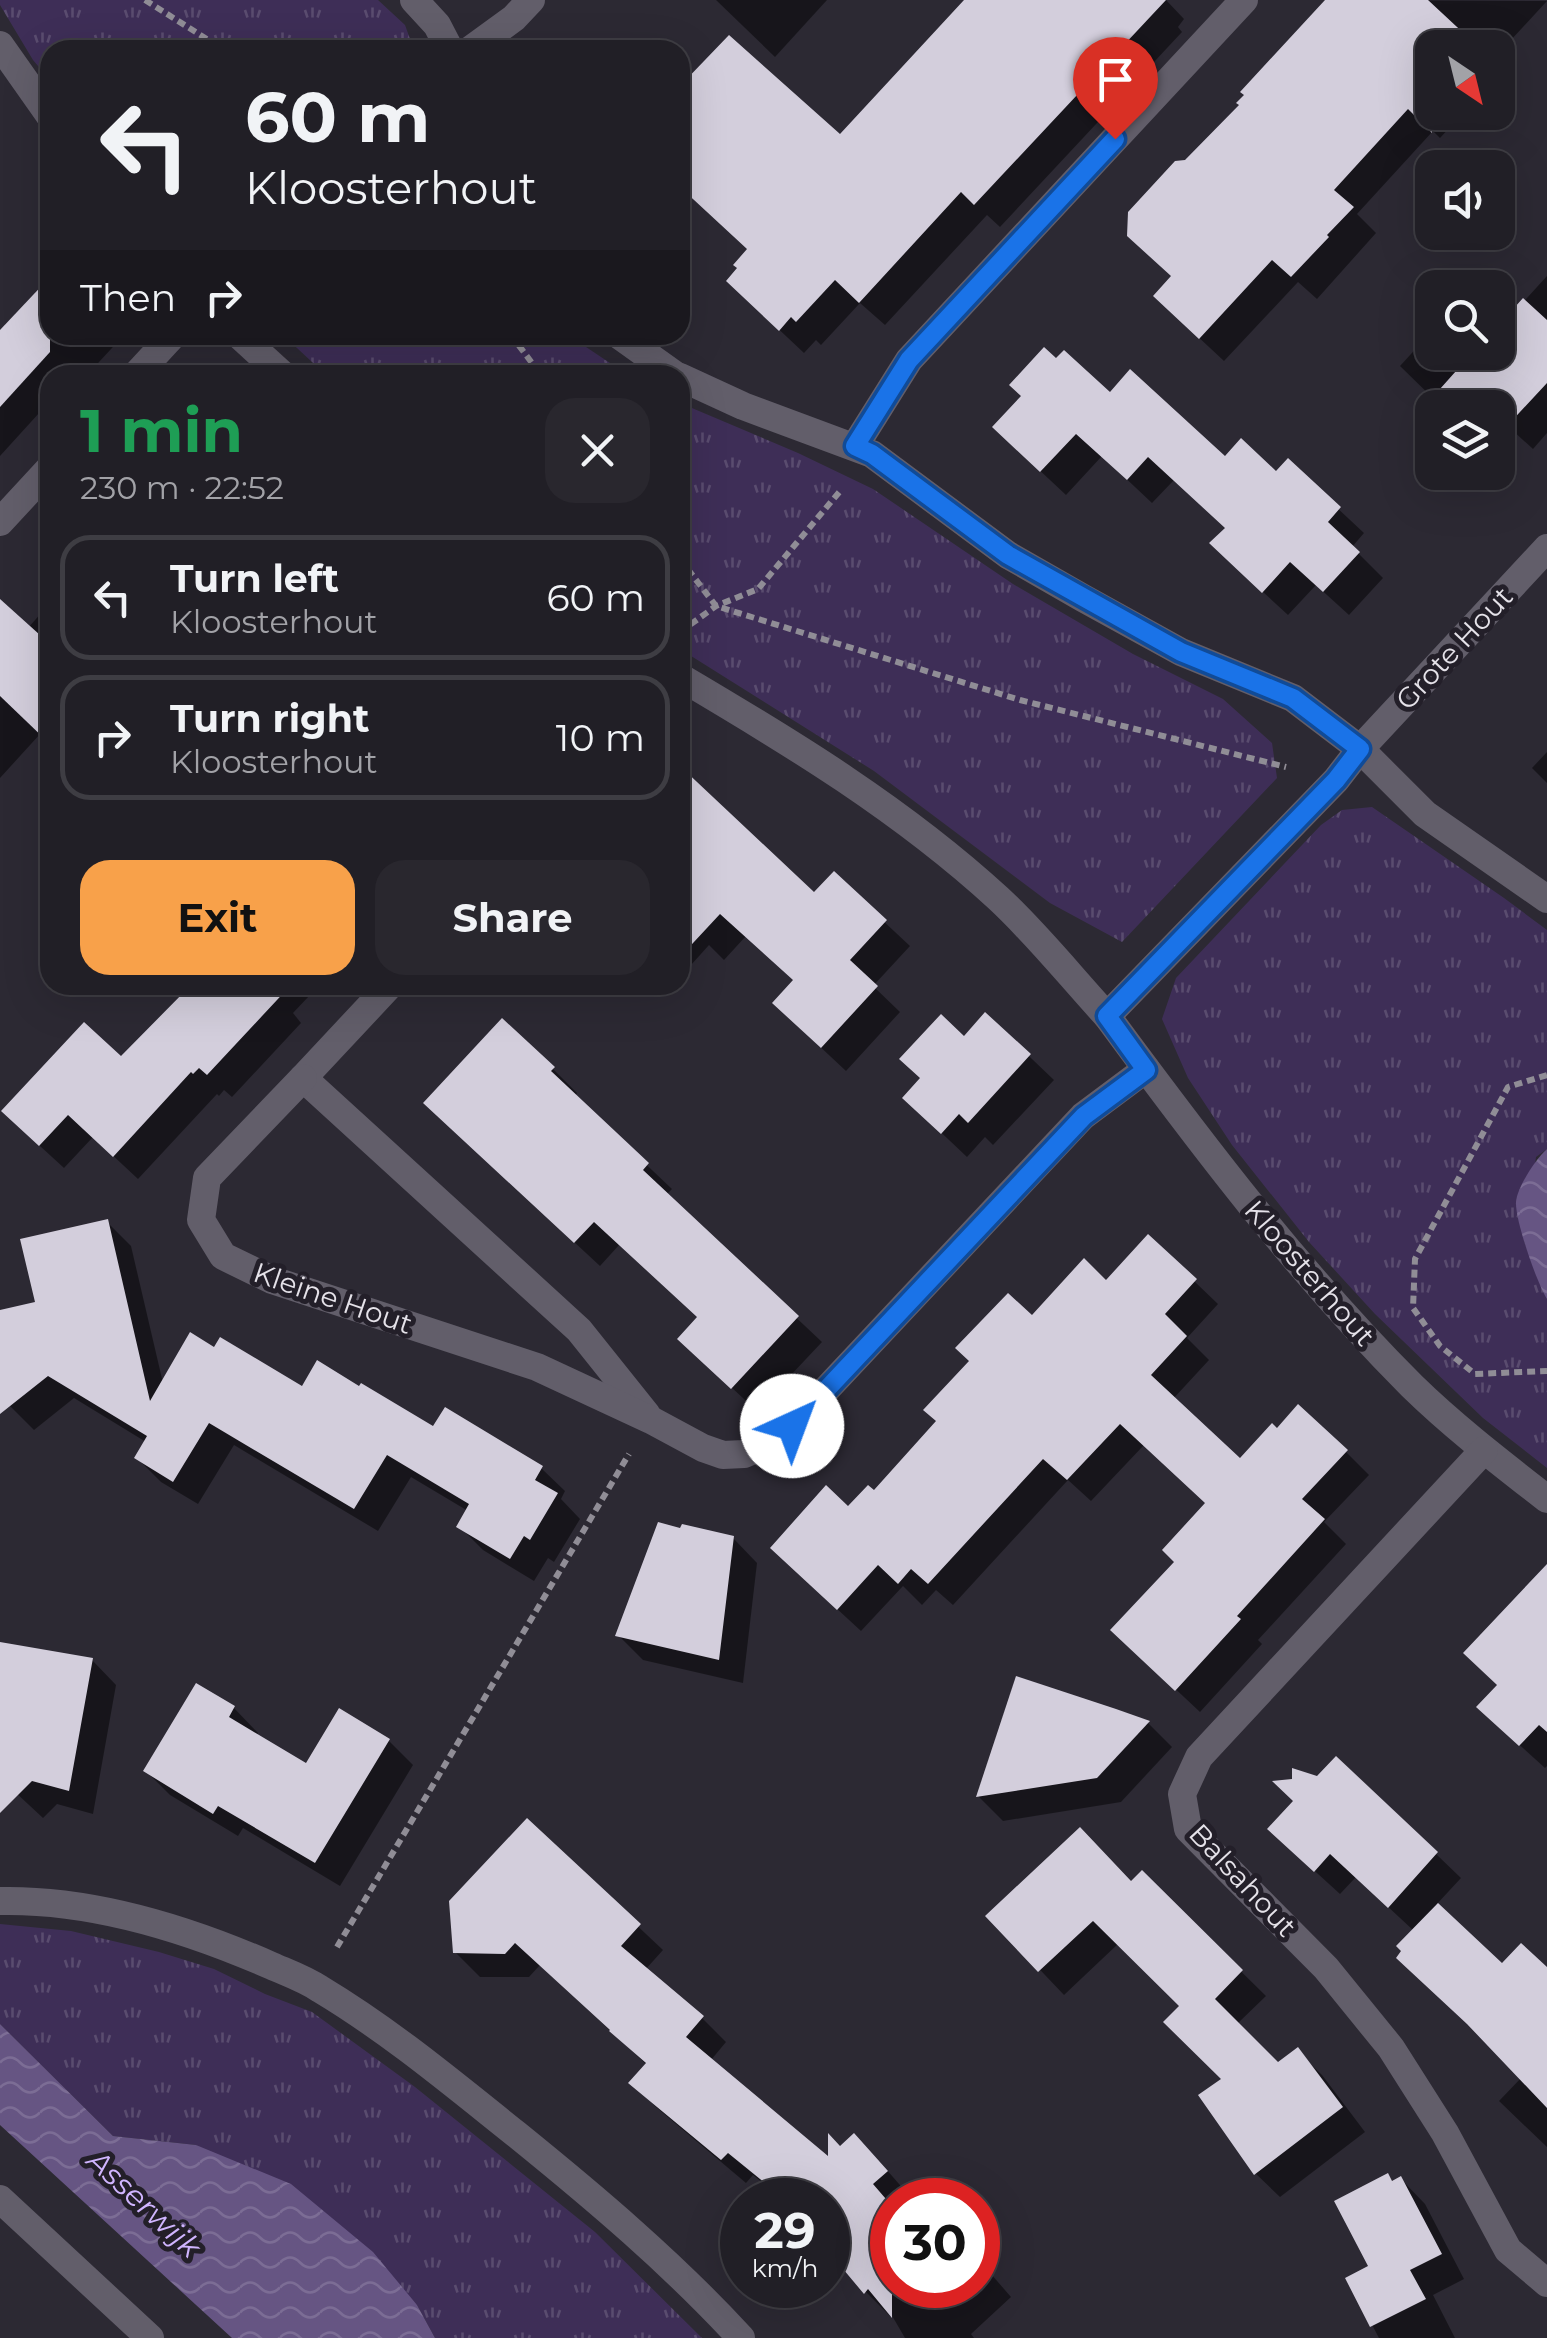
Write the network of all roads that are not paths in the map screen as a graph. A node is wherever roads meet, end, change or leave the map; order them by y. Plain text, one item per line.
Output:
1 (414, 0) edge
2 (531, 0) edge
3 (1244, 0) edge
4 (445, 40) edge
5 (484, 40) edge
6 (0, 45) edge
7 (40, 102) edge
8 (163, 345) edge
9 (250, 345) edge
10 (633, 345) edge
11 (145, 365) edge
12 (272, 365) edge
13 (662, 365) edge
14 (690, 382) edge
15 (863, 450) junction
16 (40, 479) edge
17 (0, 522) edge
18 (1547, 548) edge
19 (690, 683) edge
20 (1360, 749) junction
21 (1547, 900) edge
22 (381, 995) edge
23 (1107, 1016) junction
24 (1146, 1070) junction
25 (303, 1078) junction
26 (651, 1420) junction
27 (1484, 1450) junction
28 (1547, 1498) edge
29 (0, 1901) edge
30 (0, 2199) edge
31 (1547, 2283) edge
32 (150, 2338) edge
33 (742, 2338) edge

1 - 4 street
2 - 5 street
3 - 15 street
6 - 7 street
8 - 11 street
9 - 12 street
10 - 13 street
14 - 15 street
15 - 20 street
16 - 17 street
18 - 20 street, Grote Hout
19 - 23 street, Kloosterhout
20 - 21 street
20 - 23 street
22 - 25 street, Kleine Hout
23 - 24 street, Kloosterhout
24 - 26 street, Kleine Hout
24 - 27 street, Kloosterhout
25 - 26 street, Kleine Hout
25 - 26 street, Kleine Hout
27 - 28 street, Kloosterhout
27 - 31 street, Balsahout
29 - 33 street
30 - 32 street

